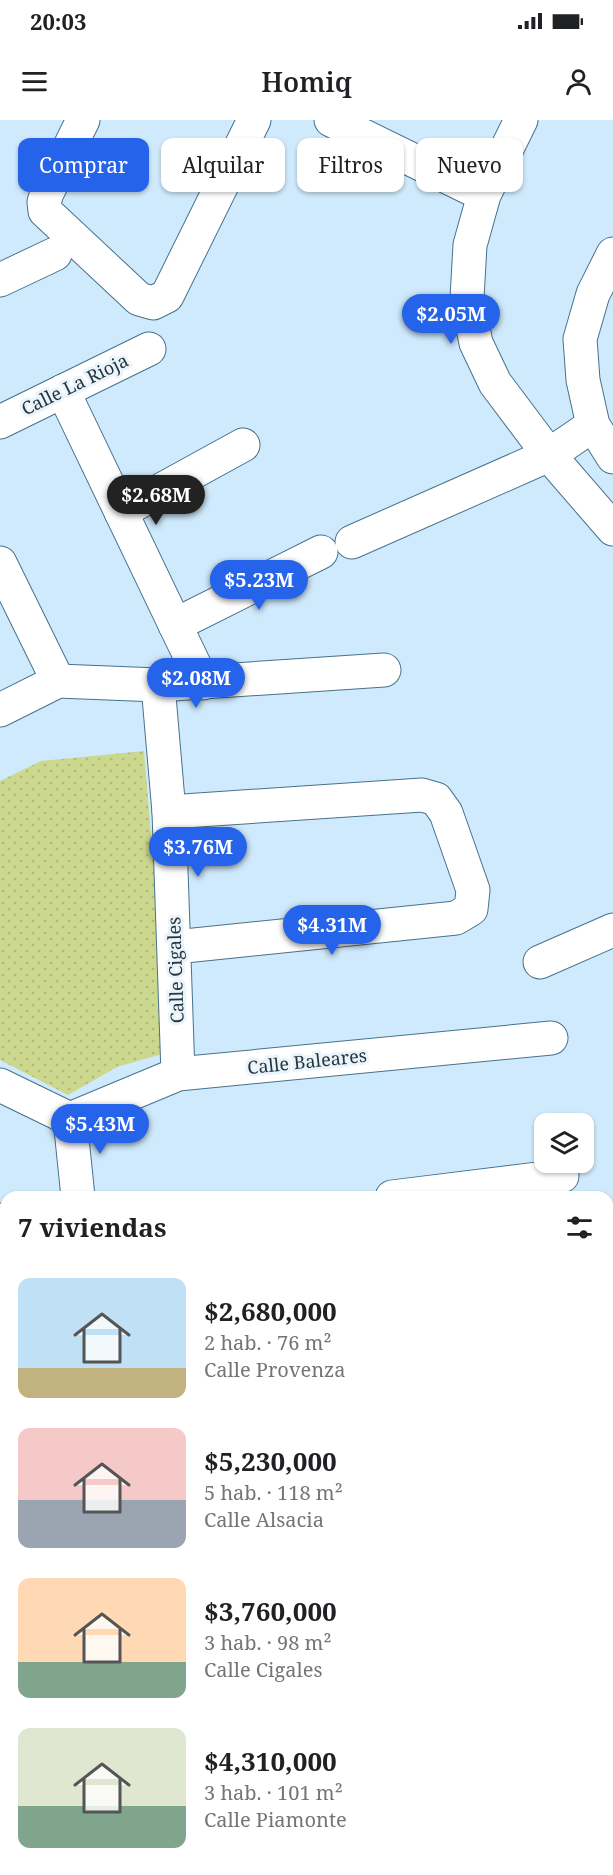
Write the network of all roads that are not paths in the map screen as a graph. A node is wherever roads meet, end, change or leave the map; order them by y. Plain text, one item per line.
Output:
1 (83, 120) edge
2 (254, 120) edge
3 (331, 120) edge
4 (521, 120) edge
5 (484, 195) junction
6 (55, 254) dead end
7 (613, 254) edge
8 (0, 280) edge
9 (149, 349) dead end
10 (63, 391) junction
11 (0, 422) edge
12 (593, 424) junction
13 (243, 445) dead end
14 (549, 454) junction
15 (613, 457) edge
16 (121, 512) junction
17 (613, 530) edge
18 (352, 542) dead end
19 (321, 552) dead end
20 (0, 563) edge
21 (175, 625) junction
22 (384, 670) dead end
23 (58, 681) junction
24 (203, 683) junction
25 (158, 685) junction
26 (0, 710) edge
27 (169, 812) junction
28 (613, 930) edge
29 (175, 947) junction
30 (540, 962) dead end
31 (551, 1038) dead end
32 (178, 1074) junction
33 (0, 1086) edge
34 (70, 1119) junction
35 (562, 1176) dead end
36 (77, 1191) edge
37 (441, 1191) edge

1 - 2 street
3 - 5 street
4 - 5 street
5 - 14 street
6 - 8 street
7 - 12 street
9 - 10 street, Calle La Rioja
10 - 11 street, Calle La Rioja
10 - 16 street
12 - 14 street
12 - 15 street
13 - 16 street
14 - 17 street
14 - 18 street
16 - 21 street
19 - 21 street
20 - 23 street
21 - 24 street
22 - 24 street
23 - 25 street
23 - 26 street
24 - 25 street
25 - 27 street, Calle Cigales
27 - 29 street, Calle Cigales
27 - 29 street
28 - 30 street
29 - 32 street, Calle Cigales
31 - 32 street, Calle Baleares
32 - 34 street, Calle Baleares
33 - 34 street
34 - 36 street
35 - 37 street

